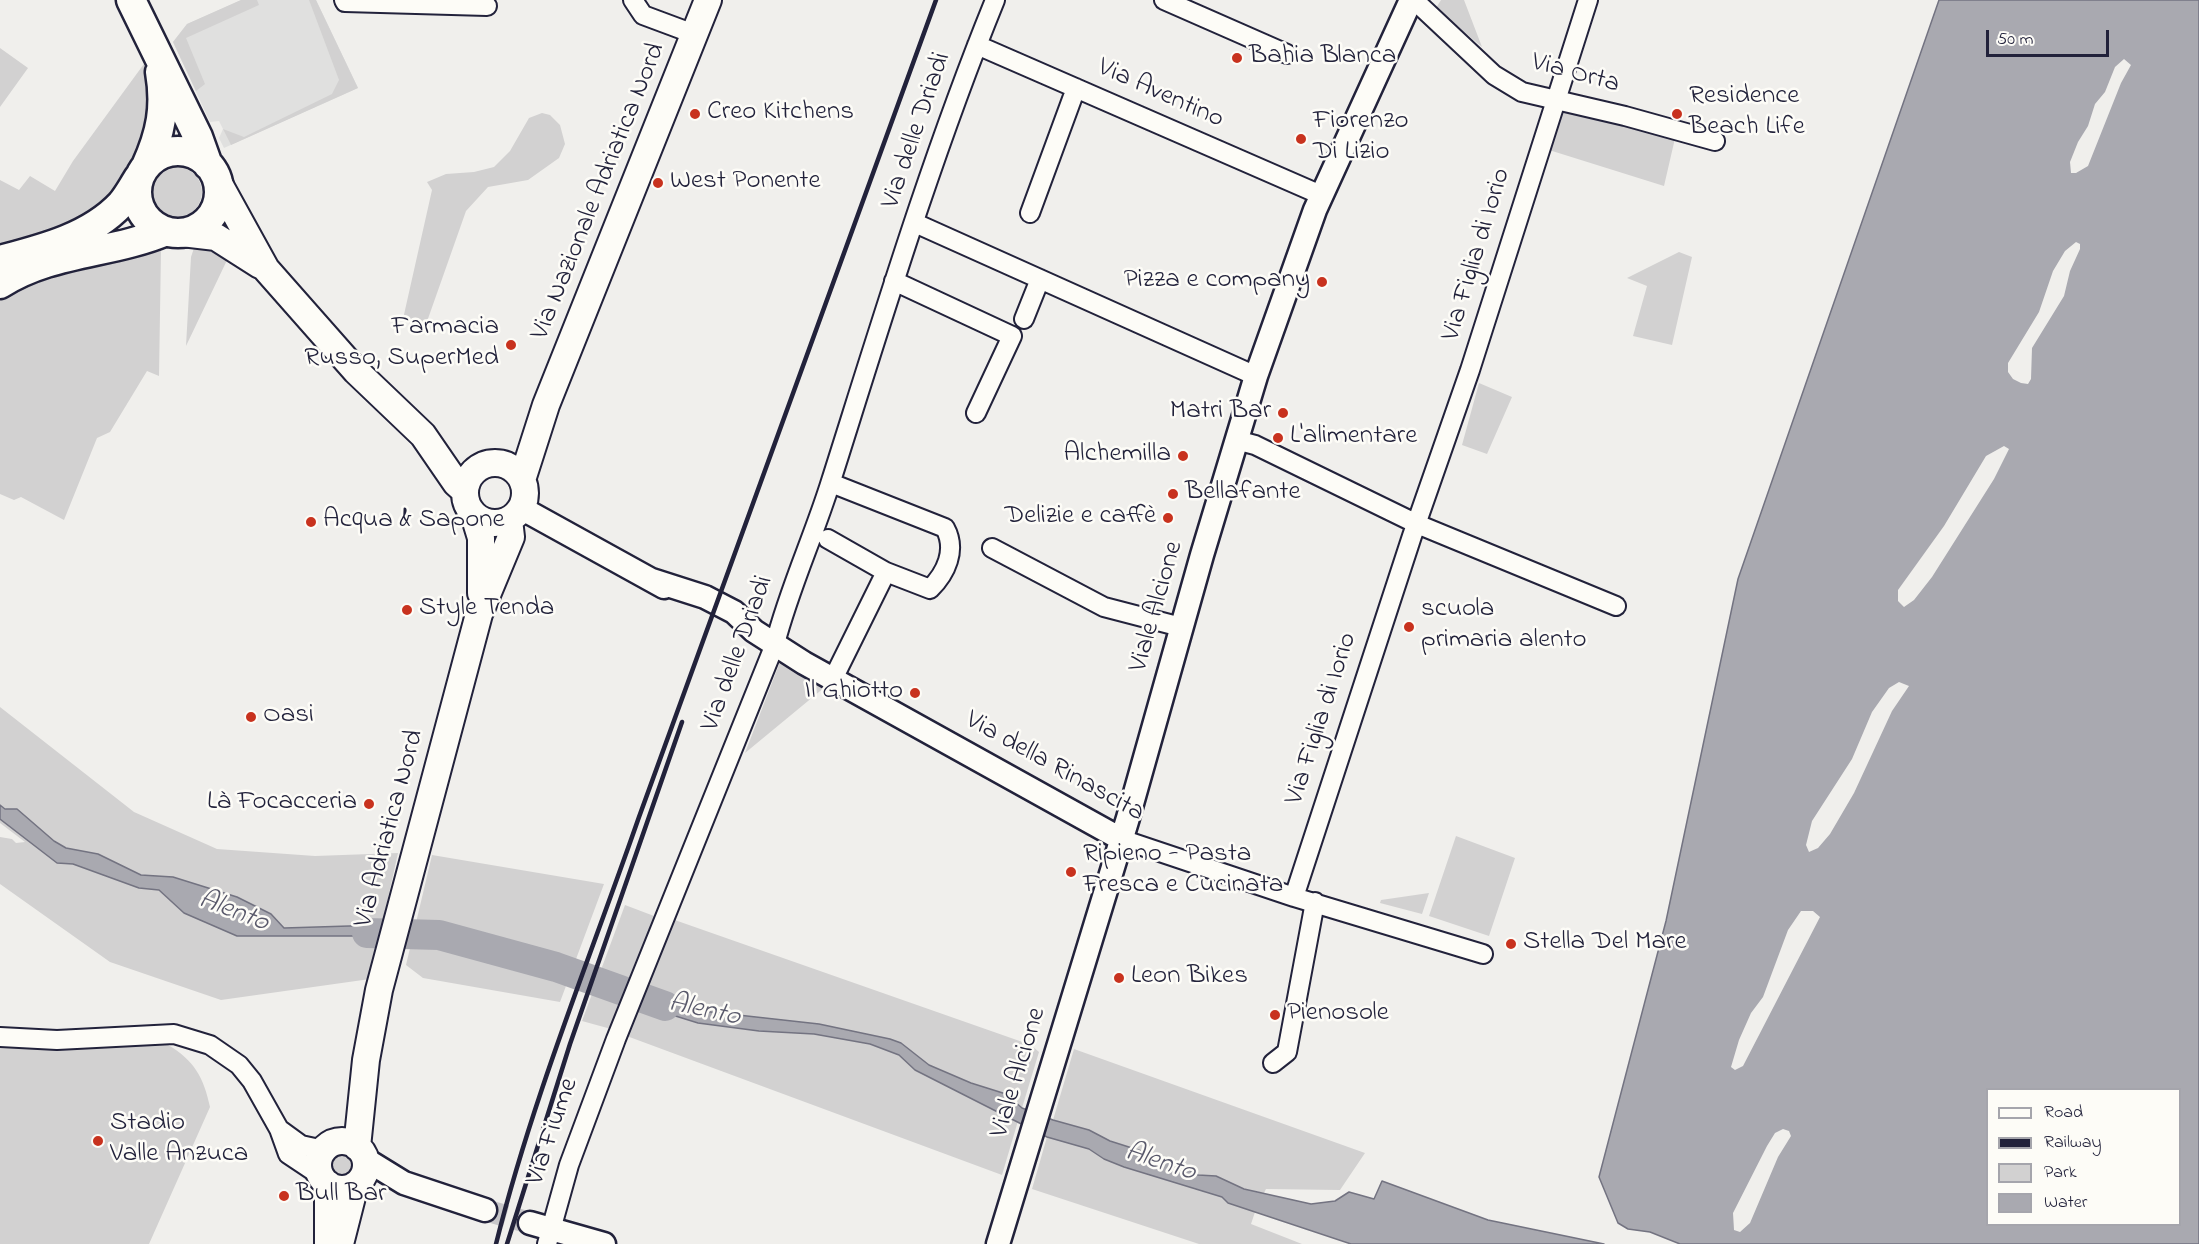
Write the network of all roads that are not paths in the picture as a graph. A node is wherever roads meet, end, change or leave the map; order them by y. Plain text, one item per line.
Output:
1 (130, 0) edge
2 (344, 0) edge
3 (633, 0) edge
4 (708, 0) edge
5 (995, 0) edge
6 (1164, 0) edge
7 (1412, 0) edge
8 (1588, 0) edge
9 (420, 2) edge
10 (487, 6) dead end
11 (694, 34) junction
12 (977, 45) junction
13 (157, 52) junction
14 (1287, 54) dead end
15 (1076, 88) junction
16 (1554, 102) junction
17 (1715, 141) dead end
18 (143, 171) junction
19 (213, 174) junction
20 (1321, 195) junction
21 (1030, 213) dead end
22 (915, 223) junction
23 (174, 232) junction
24 (0, 260) edge
25 (266, 269) junction
26 (1040, 279) junction
27 (894, 281) junction
28 (0, 284) edge
29 (1024, 319) dead end
30 (1256, 376) junction
31 (546, 405) junction
32 (976, 413) dead end
33 (1236, 440) junction
34 (427, 441) junction
35 (483, 466) junction
36 (522, 480) junction
37 (831, 483) junction
38 (465, 491) junction
39 (515, 514) junction
40 (474, 515) junction
41 (1417, 524) junction
42 (828, 539) dead end
43 (992, 548) dead end
44 (886, 572) junction
45 (1616, 606) dead end
46 (479, 614) junction
47 (1181, 627) junction
48 (775, 644) junction
49 (833, 678) junction
50 (1121, 839) junction
51 (1294, 897) junction
52 (1316, 903) junction
53 (1483, 954) dead end
54 (0, 1038) edge
55 (616, 1039) joint
56 (1273, 1063) dead end
57 (279, 1129) junction
58 (349, 1161) junction
59 (324, 1180) junction
60 (485, 1210) tunnel mouth
61 (543, 1232) edge
62 (328, 1244) edge
63 (340, 1244) edge
64 (604, 1244) edge
65 (998, 1244) edge

1 - 13 main road
2 - 9 street
3 - 11 street
4 - 11 main road, Via Nazionale Adriatica Nord
5 - 12 street, Via delle Driadi
6 - 14 street
7 - 16 street, Via Orta
7 - 20 street, Viale Alcione
8 - 16 street, Via Figlia di Iorio
9 - 10 street
11 - 31 main road, Via Nazionale Adriatica Nord
12 - 15 street, Via Aventino
12 - 22 street, Via delle Driadi
13 - 18 main road
13 - 19 main road
15 - 20 street, Via Aventino
15 - 21 street
16 - 17 street, Via Orta
16 - 41 street, Via Figlia di Iorio
18 - 19 main road
18 - 23 main road
18 - 24 main road
19 - 23 main road
19 - 25 main road
20 - 30 street, Viale Alcione
22 - 26 street
22 - 27 street, Via delle Driadi
23 - 25 main road
23 - 28 main road
25 - 34 main road
26 - 29 street
26 - 30 street
27 - 32 street
27 - 37 street, Via delle Driadi
30 - 33 street, Viale Alcione
31 - 35 main road, Via Nazionale Adriatica Nord
31 - 36 main road, Via Nazionale Adriatica Nord
33 - 41 street
33 - 47 street, Viale Alcione
34 - 35 main road
34 - 38 main road
35 - 36 main road
35 - 38 main road
36 - 39 main road
37 - 44 street
37 - 48 street, Via delle Driadi
38 - 40 main road
39 - 40 main road
39 - 46 main road, Via Adriatica Nord
39 - 48 street, Via della Rinascita
40 - 46 main road, Via Adriatica Nord
41 - 45 street
41 - 51 street, Via Figlia di Iorio
42 - 44 street
43 - 47 street
44 - 49 street
46 - 58 main road, Via Adriatica Nord
47 - 50 street, Viale Alcione
48 - 49 street, Via della Rinascita
48 - 55 street, Via delle Driadi
49 - 50 street, Via della Rinascita
50 - 51 street, Via della Rinascita
50 - 65 street, Viale Alcione
51 - 52 street, Via della Rinascita
52 - 53 street, Via della Rinascita
52 - 56 street
54 - 57 street
55 - 61 street, Via Fiume
57 - 58 street
57 - 59 street
58 - 59 main road
58 - 59 main road
58 - 60 street
58 - 63 main road
59 - 62 main road
61 - 64 street

